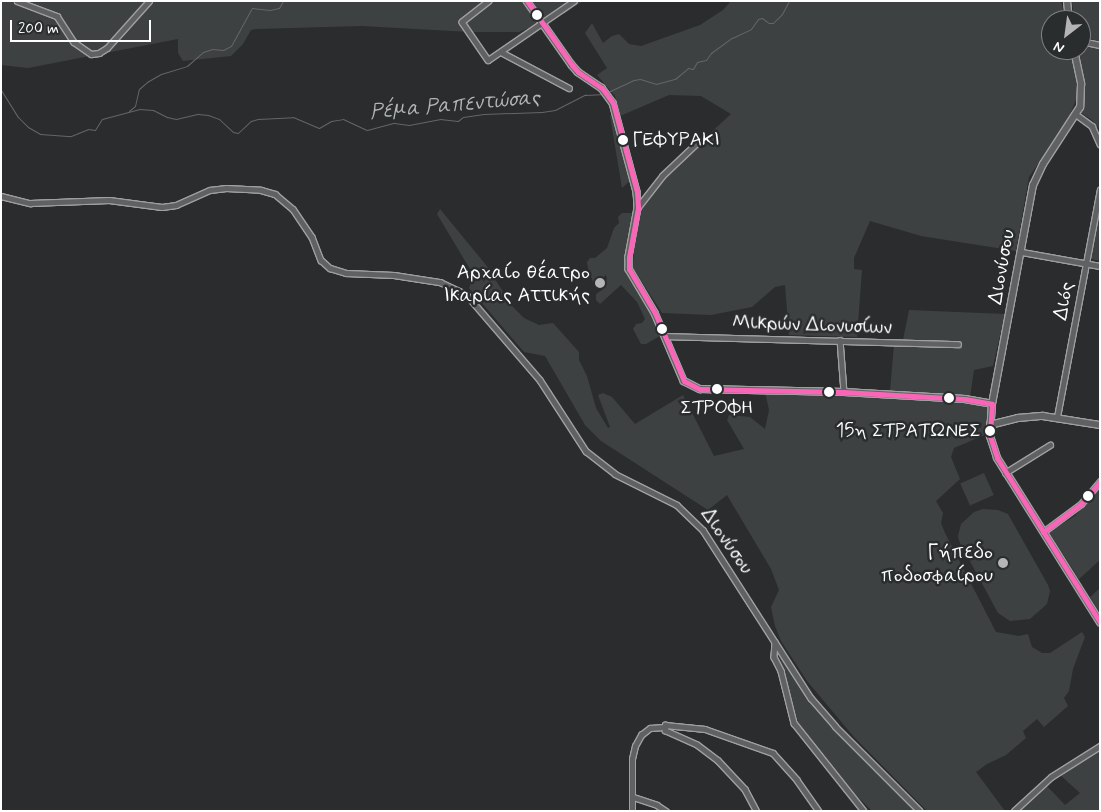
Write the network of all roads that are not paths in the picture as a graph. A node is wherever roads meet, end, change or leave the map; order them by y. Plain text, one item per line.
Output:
1 (17, 1) edge
2 (148, 1) edge
3 (489, 1) edge
4 (527, 1) edge
5 (574, 1) edge
6 (543, 23) junction
7 (501, 52) junction
8 (1076, 60) edge
9 (569, 88) dead end
10 (1077, 115) junction
11 (699, 141) dead end
12 (1100, 144) edge
13 (1100, 190) edge
14 (1, 196) edge
15 (638, 208) junction
16 (1022, 252) junction
17 (1087, 263) junction
18 (1100, 266) edge
19 (665, 336) junction
20 (840, 340) junction
21 (958, 344) dead end
22 (844, 392) junction
23 (992, 404) junction
24 (1057, 417) junction
25 (990, 425) junction
26 (1100, 425) edge
27 (1050, 445) dead end
28 (1006, 473) junction
29 (1099, 484) edge
30 (1043, 532) junction
31 (1100, 622) edge
32 (775, 642) junction
33 (664, 727) junction
34 (1100, 746) edge
35 (633, 797) junction
36 (632, 811) edge
37 (666, 811) edge
38 (756, 811) edge
39 (819, 811) edge
40 (864, 811) edge
41 (920, 811) edge
42 (1014, 811) edge

1 - 2 street
3 - 7 street
4 - 6 street
5 - 6 street
6 - 7 street
6 - 15 street
7 - 9 street
8 - 10 main road, Διονύσου
10 - 12 street
10 - 16 main road, Διονύσου
11 - 15 street
13 - 17 street, Διός
14 - 32 street, Διονύσου
15 - 19 street
16 - 17 street
16 - 23 main road, Διονύσου
17 - 18 street
17 - 24 street, Διός
19 - 20 street, Μικρών Διονυσίων
19 - 22 street
20 - 21 street, Μικρών Διονυσίων
20 - 22 street
22 - 23 street
23 - 25 main road, Διονύσου
24 - 25 street
24 - 26 street
25 - 28 main road, Διονύσου
27 - 28 street
28 - 30 main road, Διονύσου
29 - 30 street
30 - 31 main road, Διονύσου
32 - 40 street
32 - 41 street, Διονύσου
33 - 35 street
33 - 38 street
33 - 39 street
34 - 42 street
35 - 36 street
35 - 37 street

